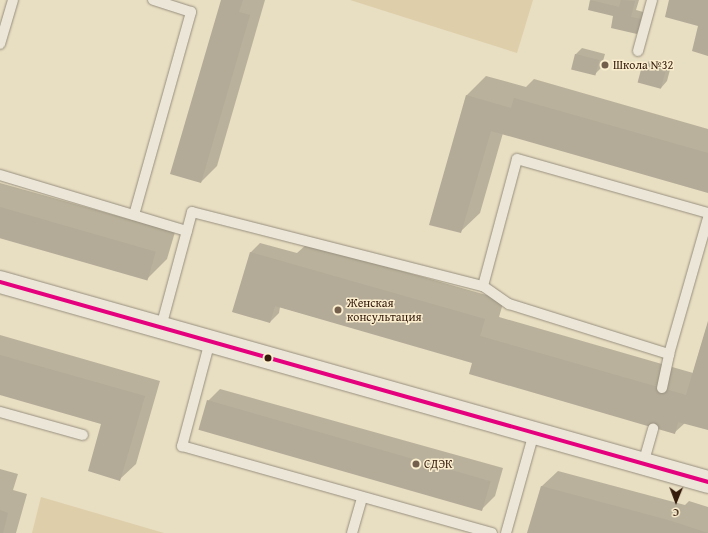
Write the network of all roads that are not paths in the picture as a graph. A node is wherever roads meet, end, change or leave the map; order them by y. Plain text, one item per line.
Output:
1 (13, 0) edge
2 (153, 0) edge
3 (652, 0) edge
4 (0, 44) edge
5 (638, 51) dead end
6 (0, 175) edge
7 (708, 213) edge
8 (134, 215) junction
9 (708, 218) edge
10 (187, 231) junction
11 (0, 282) edge
12 (484, 286) junction
13 (161, 327) junction
14 (210, 341) junction
15 (669, 354) junction
16 (662, 388) dead end
17 (0, 412) edge
18 (653, 428) dead end
19 (534, 433) junction
20 (83, 435) dead end
21 (643, 464) junction
22 (708, 482) edge
23 (362, 497) junction
24 (352, 533) edge
25 (492, 533) edge
26 (506, 533) edge

1 - 4 lane
2 - 8 lane
3 - 5 lane
6 - 8 lane
7 - 12 lane
8 - 10 lane
9 - 15 lane
10 - 12 lane
10 - 13 lane
11 - 13 street
12 - 15 lane
13 - 14 street
14 - 19 street
14 - 23 lane
15 - 16 lane
17 - 20 lane
18 - 21 lane
19 - 21 street
19 - 26 lane
21 - 22 street
23 - 24 lane
23 - 25 lane

